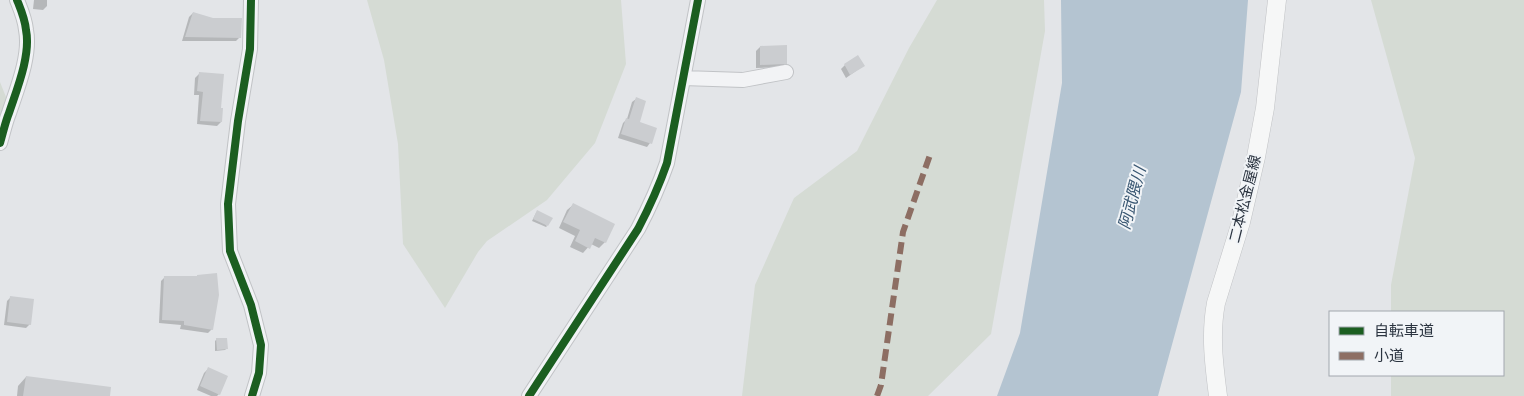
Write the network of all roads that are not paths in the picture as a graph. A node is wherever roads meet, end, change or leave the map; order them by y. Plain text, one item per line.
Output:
1 (17, 0) edge
2 (251, 0) edge
3 (698, 0) edge
4 (1277, 0) edge
5 (786, 72) dead end
6 (683, 78) junction
7 (0, 143) edge
8 (252, 396) edge
9 (529, 396) edge
10 (1218, 396) edge

1 - 7 street
2 - 8 street
3 - 6 street
4 - 10 main road, 二本松金屋線
5 - 6 street
6 - 9 street

